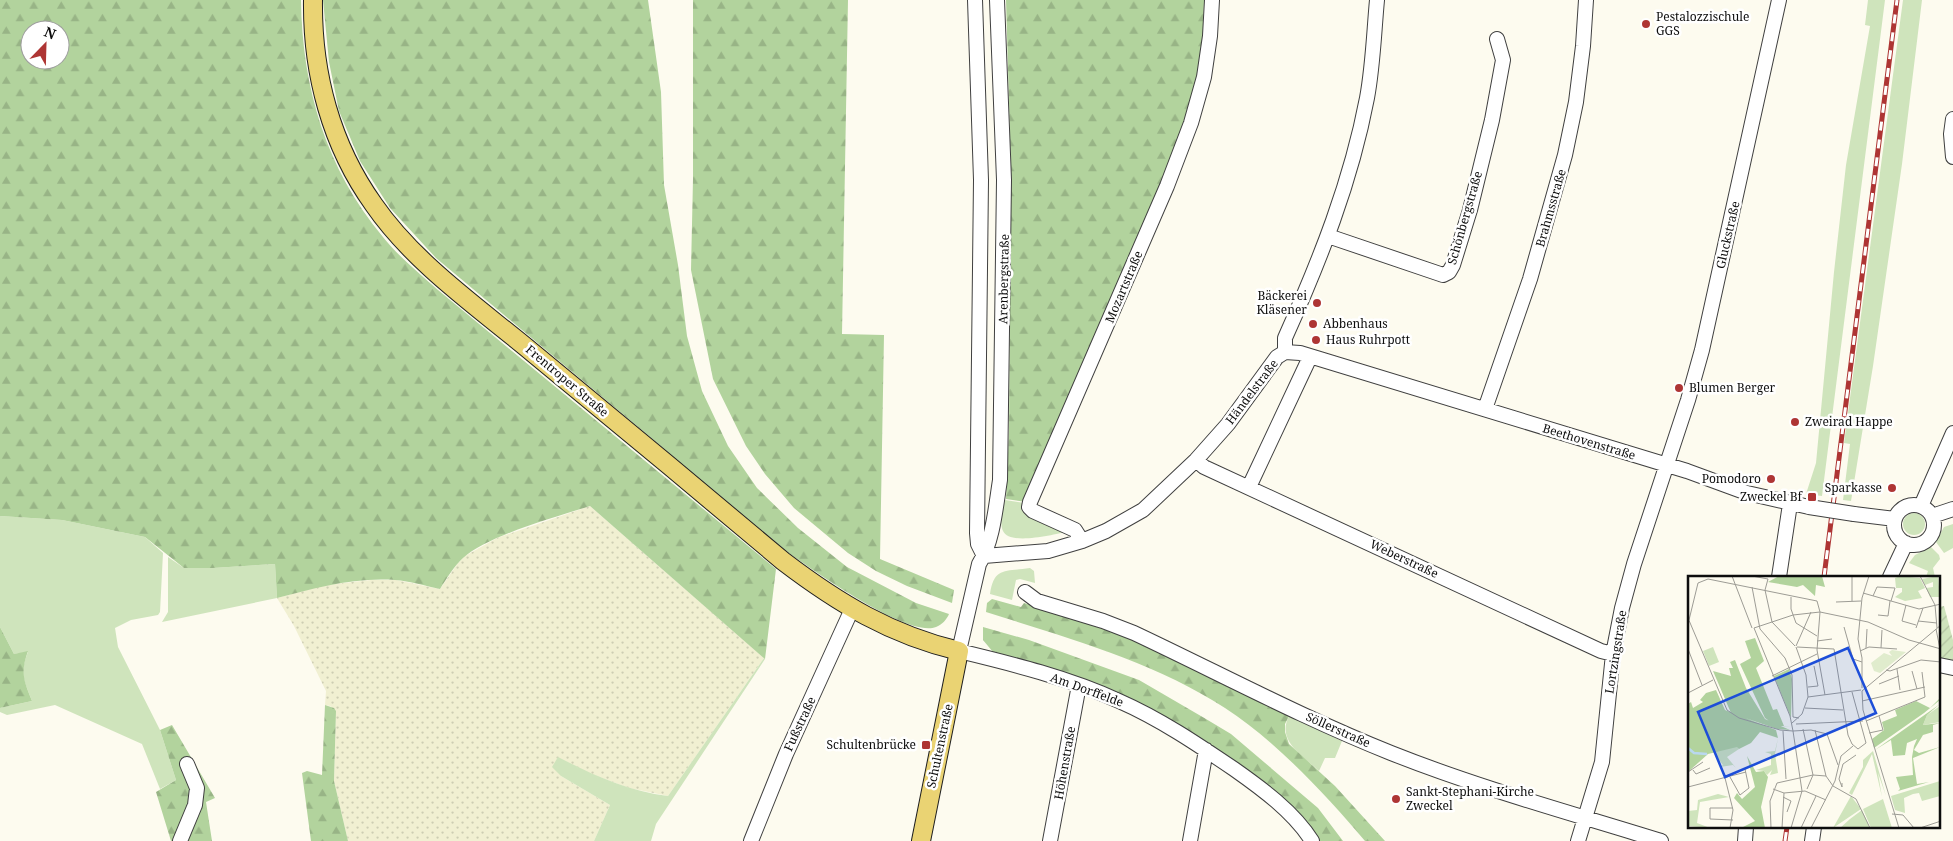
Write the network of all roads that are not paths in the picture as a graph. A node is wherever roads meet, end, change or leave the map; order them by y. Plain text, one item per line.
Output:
1 (313, 0) edge
2 (975, 0) edge
3 (997, 0) edge
4 (1212, 0) edge
5 (1377, 0) edge
6 (1586, 0) edge
7 (1779, 0) edge
8 (1497, 39) dead end
9 (1953, 119) edge
10 (1953, 157) edge
11 (1328, 236) junction
12 (1285, 352) junction
13 (1310, 357) junction
14 (1485, 409) junction
15 (1953, 433) edge
16 (1196, 460) junction
17 (1666, 466) junction
18 (1249, 487) junction
19 (1790, 504) junction
20 (1921, 506) junction
21 (1953, 508) edge
22 (1932, 516) junction
23 (1895, 520) junction
24 (1082, 541) junction
25 (1906, 543) junction
26 (984, 556) junction
27 (1780, 576) edge
28 (1890, 576) edge
29 (1025, 592) dead end
30 (849, 616) junction
31 (961, 642) junction
32 (1614, 654) junction
33 (1940, 665) edge
34 (1953, 668) edge
35 (1079, 685) junction
36 (1206, 750) junction
37 (187, 764) dead end
38 (1585, 817) junction
39 (1746, 828) edge
40 (1814, 828) edge
41 (180, 841) edge
42 (751, 841) edge
43 (921, 841) edge
44 (1050, 841) edge
45 (1190, 841) edge
46 (1312, 841) edge
47 (1578, 841) edge
48 (1661, 841) edge
49 (1744, 841) edge
50 (1812, 841) edge

1 - 30 main road, Frentroper Straße
2 - 26 street, Arenbergstraße
3 - 26 street, Arenbergstraße
4 - 24 street, Mozartstraße
5 - 11 street, Händelstraße
6 - 14 street, Brahmsstraße
7 - 17 street, Gluckstraße
8 - 11 street, Schönbergstraße
9 - 10 street
11 - 12 street, Händelstraße
12 - 13 street, Beethovenstraße
12 - 16 street, Händelstraße
13 - 14 street, Beethovenstraße
13 - 18 street
14 - 17 street, Beethovenstraße
15 - 20 street
16 - 18 street, Weberstraße
16 - 24 street, Händelstraße
17 - 19 street, Beethovenstraße
17 - 32 street, Lortzingstraße
18 - 32 street, Weberstraße
19 - 23 street, Beethovenstraße, bridge
19 - 27 street
20 - 22 street
20 - 23 street
21 - 22 street
22 - 25 street
23 - 25 street
24 - 26 street, Händelstraße
25 - 28 street
26 - 31 street, Arenbergstraße
29 - 38 street, Söllerstraße
30 - 31 main road, Frentroper Straße
30 - 42 street, Fußstraße
31 - 35 street, Am Dorffelde
31 - 43 main road, Schultenstraße
32 - 38 street, Lortzingstraße
33 - 34 street
35 - 36 street, Am Dorffelde
35 - 44 street, Höhenstraße
36 - 45 street
36 - 46 street, Am Dorffelde
37 - 41 street
38 - 47 street, Lortzingstraße
38 - 48 street, Söllerstraße
39 - 49 street
40 - 50 street

